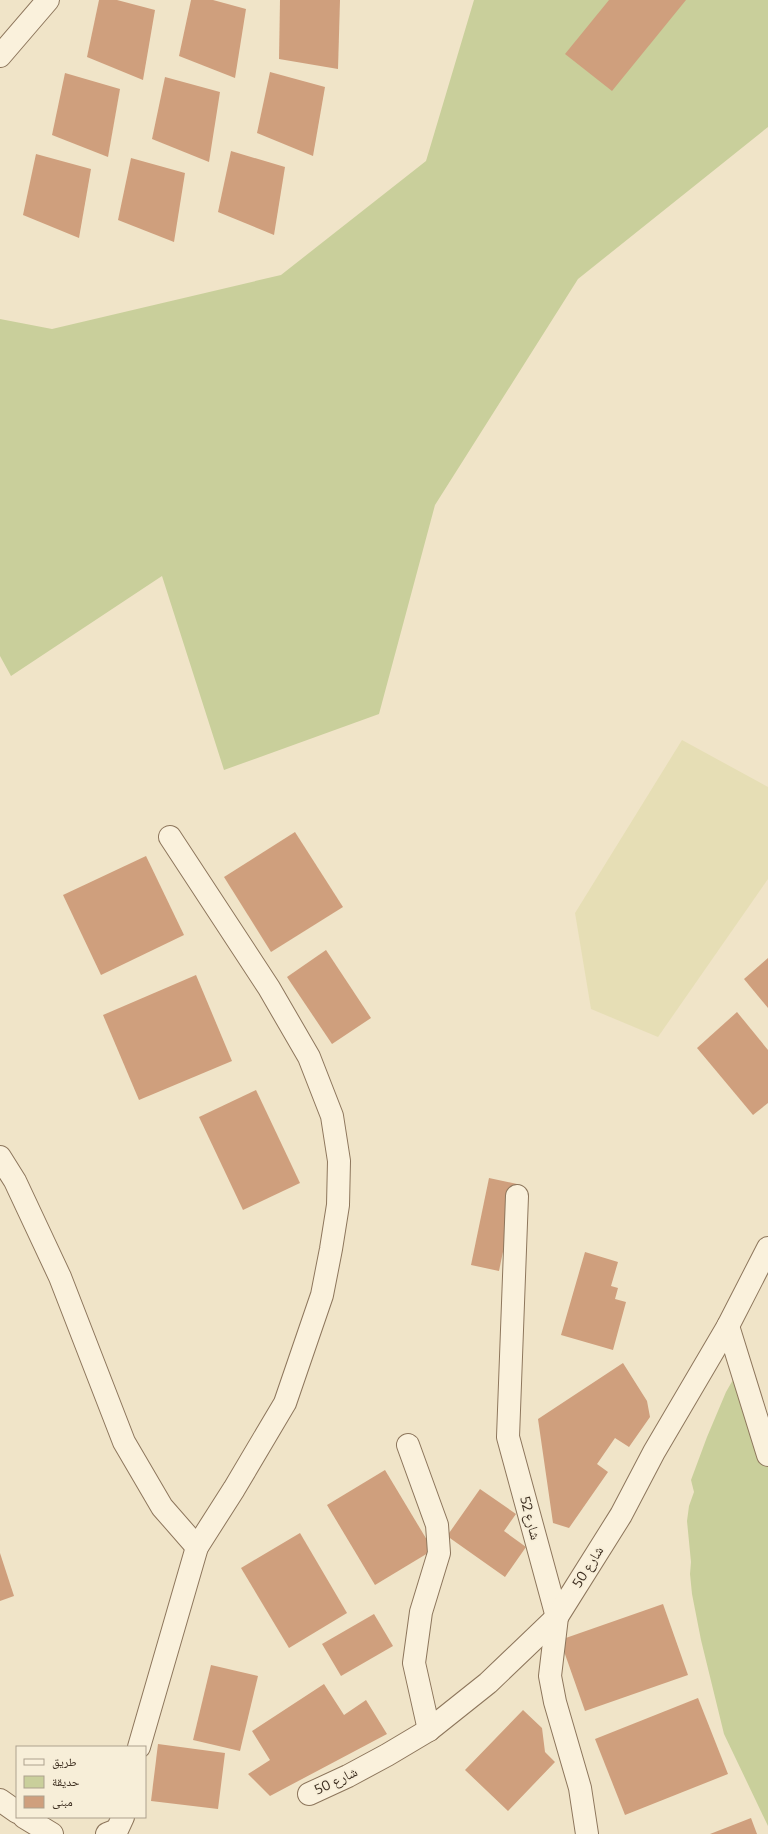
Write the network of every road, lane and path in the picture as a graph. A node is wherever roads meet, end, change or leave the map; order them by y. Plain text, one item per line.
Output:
1 (48, 0) edge
2 (0, 56) edge
3 (170, 837) dead end
4 (0, 1157) edge
5 (518, 1196) dead end
6 (768, 1248) edge
7 (728, 1326) junction
8 (408, 1445) dead end
9 (768, 1455) edge
10 (197, 1547) junction
11 (557, 1617) junction
12 (429, 1730) junction
13 (139, 1746) edge
14 (309, 1794) dead end
15 (0, 1800) edge
16 (16, 1811) edge
17 (26, 1818) edge
18 (123, 1818) edge
19 (52, 1834) edge
20 (107, 1834) edge
21 (587, 1834) edge

1 - 2 street
3 - 10 street
4 - 10 street
5 - 11 street, شارع 52
6 - 7 street, شارع 50
7 - 9 street
7 - 11 street, شارع 50
8 - 12 street
10 - 13 street
11 - 12 street, شارع 50
11 - 21 street, شارع 52
12 - 14 street, شارع 50
15 - 16 street
17 - 19 street
18 - 20 street

